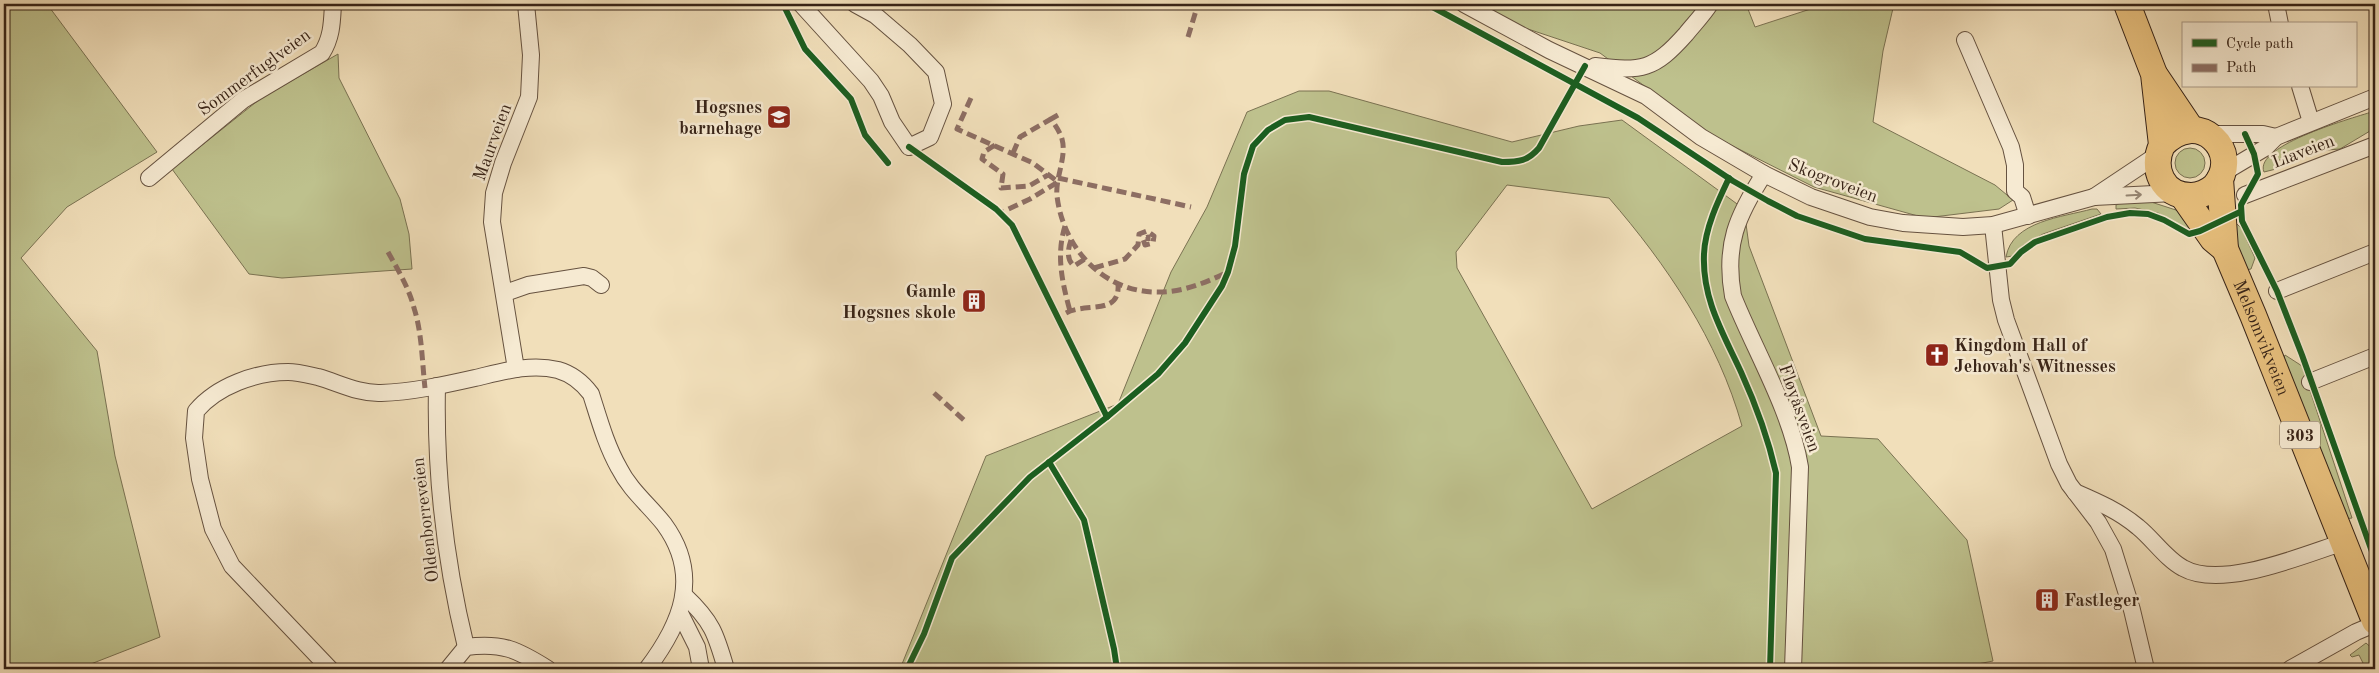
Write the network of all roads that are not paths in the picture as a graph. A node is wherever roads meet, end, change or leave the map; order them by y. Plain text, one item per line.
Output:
1 (333, 4) edge
2 (526, 4) edge
3 (801, 4) edge
4 (855, 4) edge
5 (1464, 4) edge
6 (1710, 4) edge
7 (2127, 4) edge
8 (2276, 4) edge
9 (2280, 22) edge
10 (1965, 40) dead end
11 (1585, 66) junction
12 (2154, 74) junction
13 (2301, 88) edge
14 (2375, 97) edge
15 (2311, 122) junction
16 (2200, 132) junction
17 (2276, 136) junction
18 (2375, 145) edge
19 (2160, 150) junction
20 (1764, 174) junction
21 (2221, 176) junction
22 (150, 178) dead end
23 (2179, 194) junction
24 (2245, 195) dead end
25 (2094, 197) junction
26 (2028, 216) junction
27 (1993, 225) junction
28 (2225, 250) junction
29 (2375, 252) edge
30 (601, 285) dead end
31 (2277, 291) dead end
32 (504, 294) junction
33 (2375, 356) edge
34 (516, 369) junction
35 (2310, 382) dead end
36 (437, 386) junction
37 (2074, 491) junction
38 (2344, 542) junction
39 (684, 596) junction
40 (680, 613) junction
41 (2375, 623) edge
42 (466, 648) junction
43 (330, 669) edge
44 (448, 669) edge
45 (548, 669) edge
46 (647, 669) edge
47 (702, 669) edge
48 (726, 669) edge
49 (1793, 669) edge
50 (2146, 669) edge
51 (2290, 669) edge

1 - 22 street, Sommerfuglveien
2 - 32 street, Maurveien
3 - 4 street
5 - 11 street, Skogroveien
6 - 11 street
7 - 12 main road, Melsomvikveien / 303
8 - 9 street
10 - 26 street
11 - 20 street, Skogroveien
12 - 16 main road, Melsomvikveien / 303
12 - 19 main road, Melsomvikveien / 303
13 - 15 street
14 - 15 street
15 - 17 street
16 - 17 street
16 - 19 main road
16 - 21 main road, Melsomvikveien / 303
17 - 21 street
18 - 24 street, Liaveien
19 - 23 main road, Melsomvikveien / 303
19 - 25 street, Skogroveien
20 - 27 street, Skogroveien
20 - 49 street, Fløyåsveien
21 - 23 main road
21 - 28 main road, Melsomvikveien / 303
25 -> 23 street, Skogroveien
23 - 28 main road, Melsomvikveien / 303
25 - 26 street, Skogroveien
26 - 27 street, Skogroveien
27 - 37 street
28 - 38 main road, Melsomvikveien / 303
29 - 31 street
30 - 32 street
32 - 34 street, Maurveien
33 - 35 street
34 - 36 street
34 - 39 street
36 - 42 street, Oldenborreveien
36 - 43 street
37 - 38 street
37 - 50 street
38 - 41 main road, Melsomvikveien / 303
39 - 40 street
39 - 48 street
40 - 46 street
40 - 47 street
41 - 51 street
42 - 44 street
42 - 45 street

